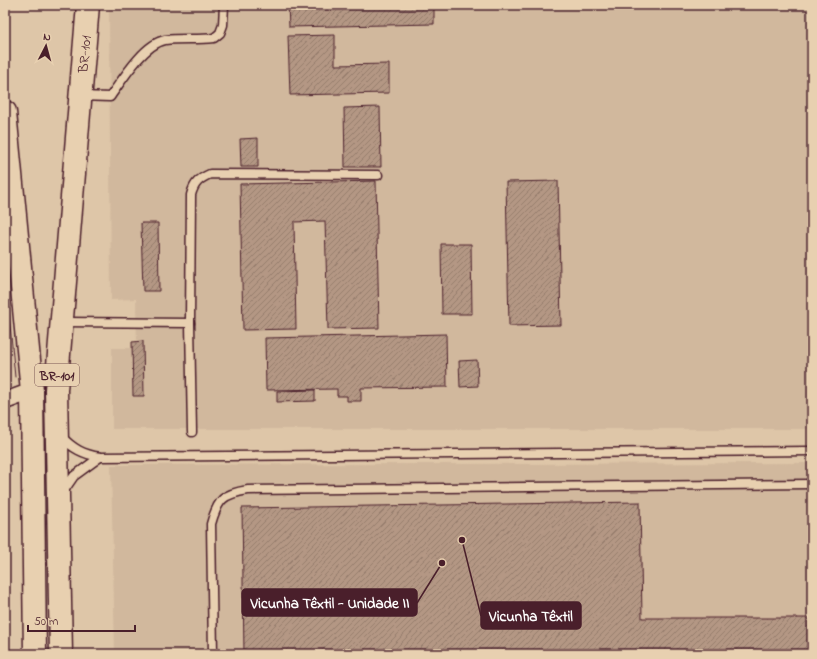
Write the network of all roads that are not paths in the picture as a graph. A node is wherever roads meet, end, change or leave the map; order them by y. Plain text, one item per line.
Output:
1 (88, 5) edge
2 (224, 5) edge
3 (80, 96) junction
4 (5, 112) edge
5 (378, 175) dead end
6 (62, 322) junction
7 (190, 323) junction
8 (32, 391) junction
9 (5, 401) edge
10 (192, 432) dead end
11 (57, 433) junction
12 (812, 451) edge
13 (100, 457) junction
14 (812, 484) edge
15 (59, 499) junction
16 (35, 654) edge
17 (61, 654) edge
18 (213, 654) edge

1 - 3 main road, BR-101 / BR-101
2 - 3 lane
3 - 6 main road, BR-101 / BR-101
4 - 8 main road, BR-101 / BR-101
5 - 7 lane
6 - 7 lane
6 - 11 main road, BR-101 / BR-101
7 - 10 lane
8 - 9 street
8 - 16 main road, BR-101 / BR-101
11 - 13 lane
11 - 15 main road, BR-101 / BR-101
12 - 13 lane
13 - 15 lane
14 - 18 lane
15 - 17 main road, BR-101 / BR-101

